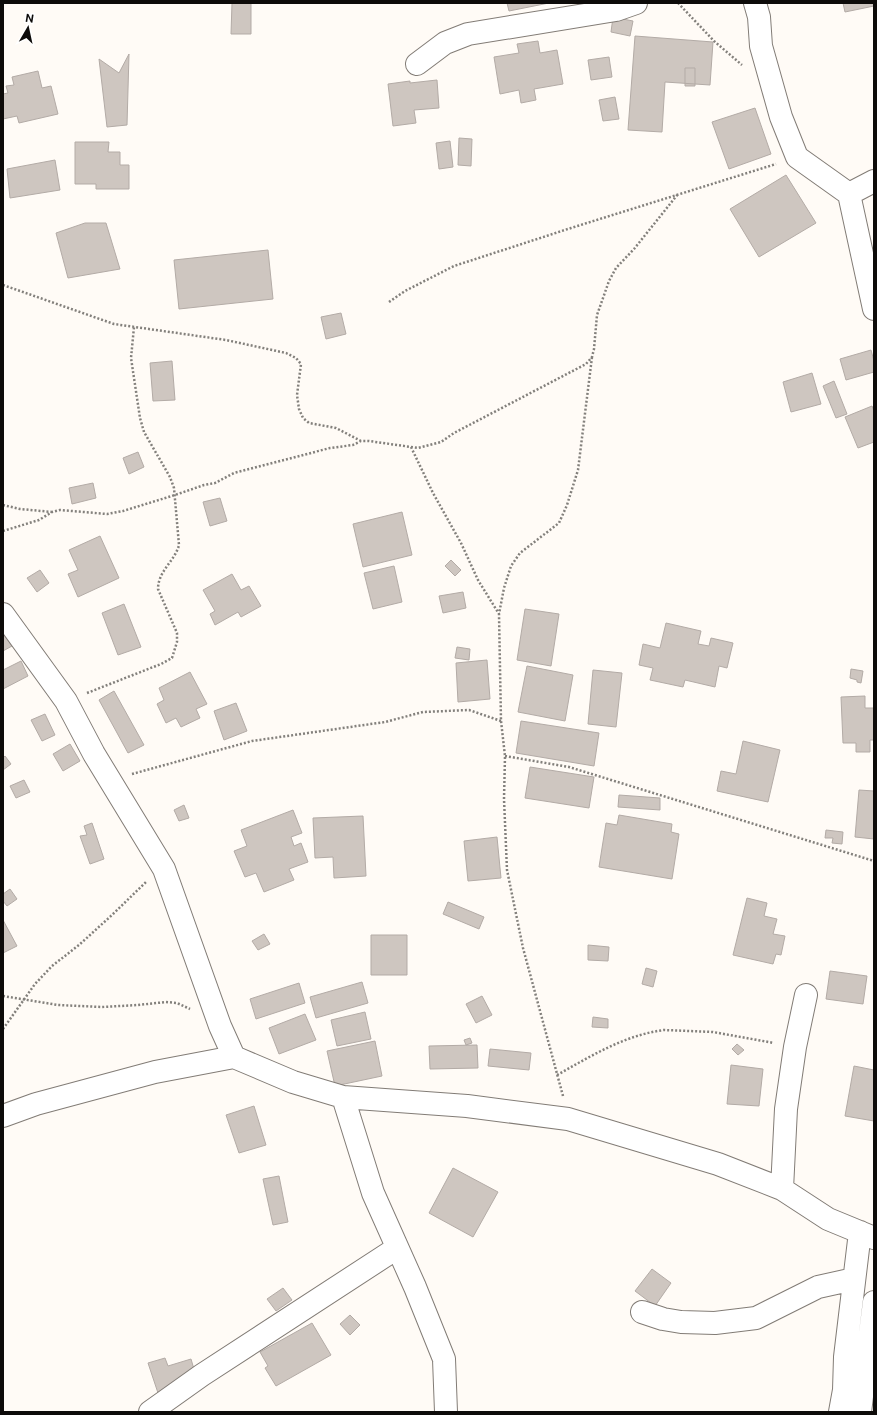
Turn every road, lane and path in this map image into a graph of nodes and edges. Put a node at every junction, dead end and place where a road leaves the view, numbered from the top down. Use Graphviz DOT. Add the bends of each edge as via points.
graph roads {
  1 [pos="636,3"];
  2 [pos="678,3"];
  3 [pos="756,3"];
  4 [pos="417,64"];
  5 [pos="744,67"];
  6 [pos="797,157"];
  7 [pos="874,181"];
  8 [pos="678,194"];
  9 [pos="849,194"];
  10 [pos="3,285"];
  11 [pos="390,302"];
  12 [pos="874,309"];
  13 [pos="134,326"];
  14 [pos="592,357"];
  15 [pos="361,441"];
  16 [pos="411,447"];
  17 [pos="175,495"];
  18 [pos="3,505"];
  19 [pos="52,512"];
  20 [pos="3,531"];
  21 [pos="3,614"];
  22 [pos="499,614"];
  23 [pos="66,701"];
  24 [pos="501,720"];
  25 [pos="505,756"];
  26 [pos="110,781"];
  27 [pos="874,861"];
  28 [pos="164,869"];
  29 [pos="806,995"];
  30 [pos="3,996"];
  31 [pos="23,999"];
  32 [pos="220,1026"];
  33 [pos="3,1029"];
  34 [pos="795,1047"];
  35 [pos="234,1057"];
  36 [pos="557,1075"];
  37 [pos="343,1097"];
  38 [pos="3,1116"];
  39 [pos="568,1119"];
  40 [pos="782,1189"];
  41 [pos="867,1235"];
  42 [pos="397,1248"];
  43 [pos="854,1279"];
  44 [pos="874,1302"];
  45 [pos="642,1312"];
  46 [pos="150,1412"];
  47 [pos="446,1412"];
  48 [pos="840,1412"];
  49 [pos="860,1412"];
  1 -- 4 [label="street" via="616,10 468,34 444,43"];
  2 -- 5 [label="path" via="714,41"];
  3 -- 6 [label="street" via="761,46 781,117"];
  6 -- 8 [label="path"];
  6 -- 9 [label="street"];
  7 -- 9 [label="street"];
  8 -- 11 [label="path" via="454,266 405,291"];
  8 -- 14 [label="path" via="616,268 609,281 597,315"];
  9 -- 12 [label="street"];
  10 -- 13 [label="path" via="114,324"];
  13 -- 15 [label="path" via="226,340 286,353 296,358 301,364 297,395 303,418 309,423 336,428"];
  13 -- 17 [label="path" via="131,358 140,418 144,432 170,477"];
  14 -- 16 [label="path" via="586,364 566,376 459,430 441,442 418,448"];
  14 -- 22 [label="path" via="578,470 567,505 559,523 520,553 511,566"];
  15 -- 16 [label="path"];
  15 -- 17 [label="path" via="234,473 215,483"];
  16 -- 22 [label="path" via="478,580"];
  17 -- 19 [label="path" via="107,514 60,510"];
  17 -- 23 [label="path" via="178,551 163,570 158,584 177,633 172,658"];
  18 -- 19 [label="path"];
  19 -- 20 [label="path" via="39,520"];
  21 -- 23 [label="street"];
  22 -- 24 [label="path"];
  23 -- 26 [label="street"];
  24 -- 25 [label="path"];
  24 -- 26 [label="path" via="468,710 423,712 385,722 252,741"];
  25 -- 27 [label="path" via="569,767"];
  25 -- 36 [label="path" via="507,870 523,948"];
  26 -- 28 [label="street"];
  28 -- 31 [label="path" via="139,888 52,966"];
  28 -- 32 [label="street"];
  29 -- 34 [label="street"];
  30 -- 31 [label="path"];
  31 -- 32 [label="path" via="58,1005 102,1007 177,1003"];
  31 -- 33 [label="path"];
  32 -- 35 [label="street"];
  34 -- 36 [label="path" via="713,1032 655,1031 609,1047"];
  34 -- 40 [label="street" via="786,1109"];
  35 -- 37 [label="street" via="293,1082"];
  35 -- 38 [label="street" via="155,1072 36,1104"];
  36 -- 39 [label="path"];
  37 -- 39 [label="street" via="467,1106"];
  37 -- 42 [label="street" via="373,1193"];
  39 -- 40 [label="street" via="718,1164"];
  40 -- 41 [label="street" via="828,1219"];
  41 -- 43 [label="street"];
  42 -- 46 [label="street" via="202,1375"];
  42 -- 47 [label="street" via="444,1359"];
  43 -- 45 [label="street" via="818,1287 756,1318 715,1324 681,1322"];
  43 -- 48 [label="street"];
  44 -- 49 [label="street"];
}
